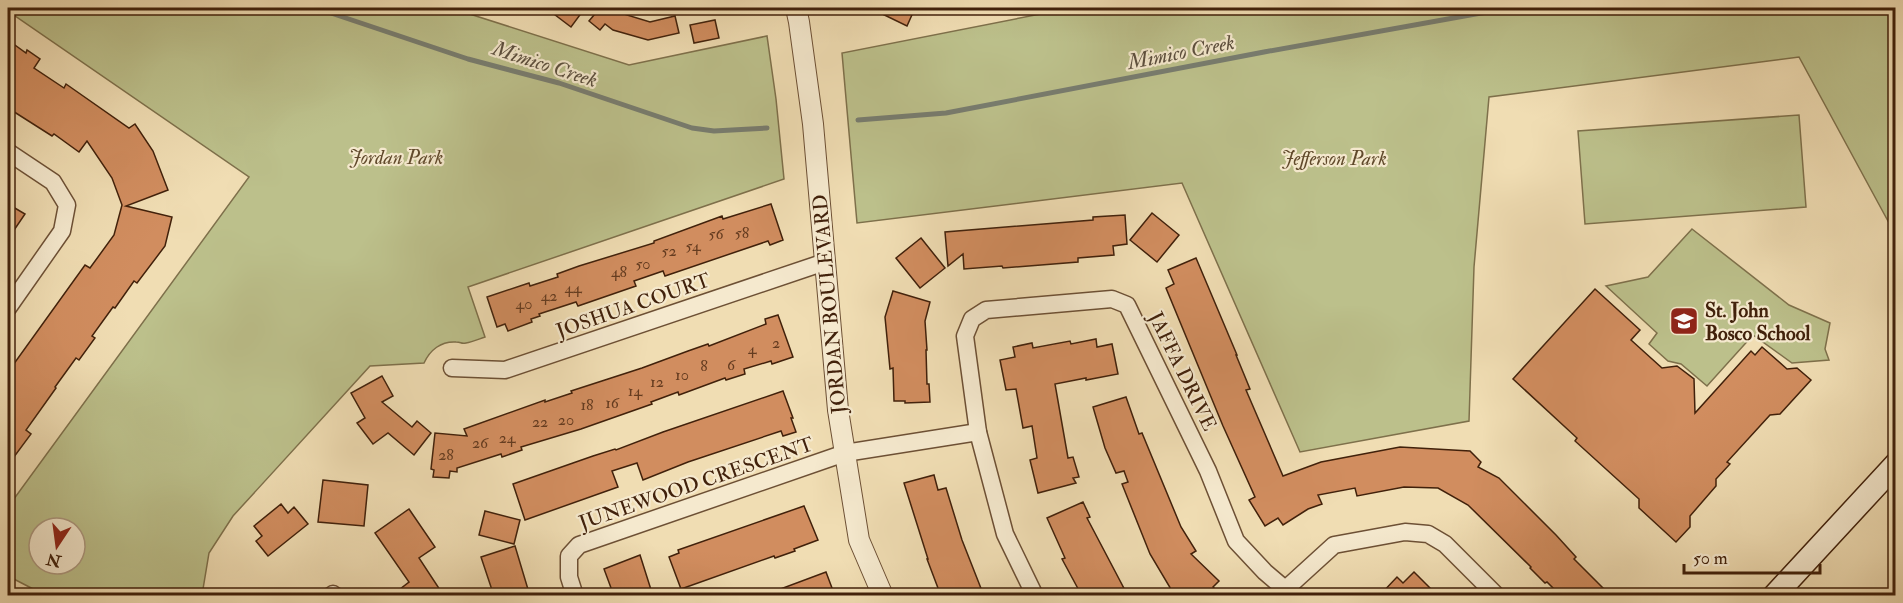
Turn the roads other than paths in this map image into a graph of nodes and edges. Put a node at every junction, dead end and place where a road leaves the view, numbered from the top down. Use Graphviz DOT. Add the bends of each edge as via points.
graph roads {
  1 [pos="796,8"];
  2 [pos="8,152"];
  3 [pos="825,262"];
  4 [pos="8,308"];
  5 [pos="452,368"];
  6 [pos="978,432"];
  7 [pos="845,453"];
  8 [pos="1896,464"];
  9 [pos="1281,592"];
  10 [pos="575,596"];
  11 [pos="883,596"];
  12 [pos="1035,596"];
  13 [pos="1497,596"];
  14 [pos="1774,596"];
  1 -- 3 [label="street, JORDAN BOULEVARD" via="813,124"];
  2 -- 4 [label="street" via="53,182 67,206 62,231"];
  3 -- 5 [label="street, JOSHUA COURT" via="506,370"];
  3 -- 7 [label="street, JORDAN BOULEVARD"];
  6 -- 7 [label="street"];
  6 -- 9 [label="street, JAFFA DRIVE" via="965,336 972,319 986,310 1112,299 1127,305 1208,471 1236,541"];
  6 -- 12 [label="street, JAFFA DRIVE" via="1005,534"];
  7 -- 10 [label="street, JUNEWOOD CRESCENT" via="579,545 569,556 569,577"];
  7 -- 11 [label="street, JORDAN BOULEVARD" via="859,540"];
  8 -- 14 [label="main road"];
  9 -- 13 [label="street, JAFFA DRIVE" via="1334,545 1405,532 1428,534 1445,544"];
}
